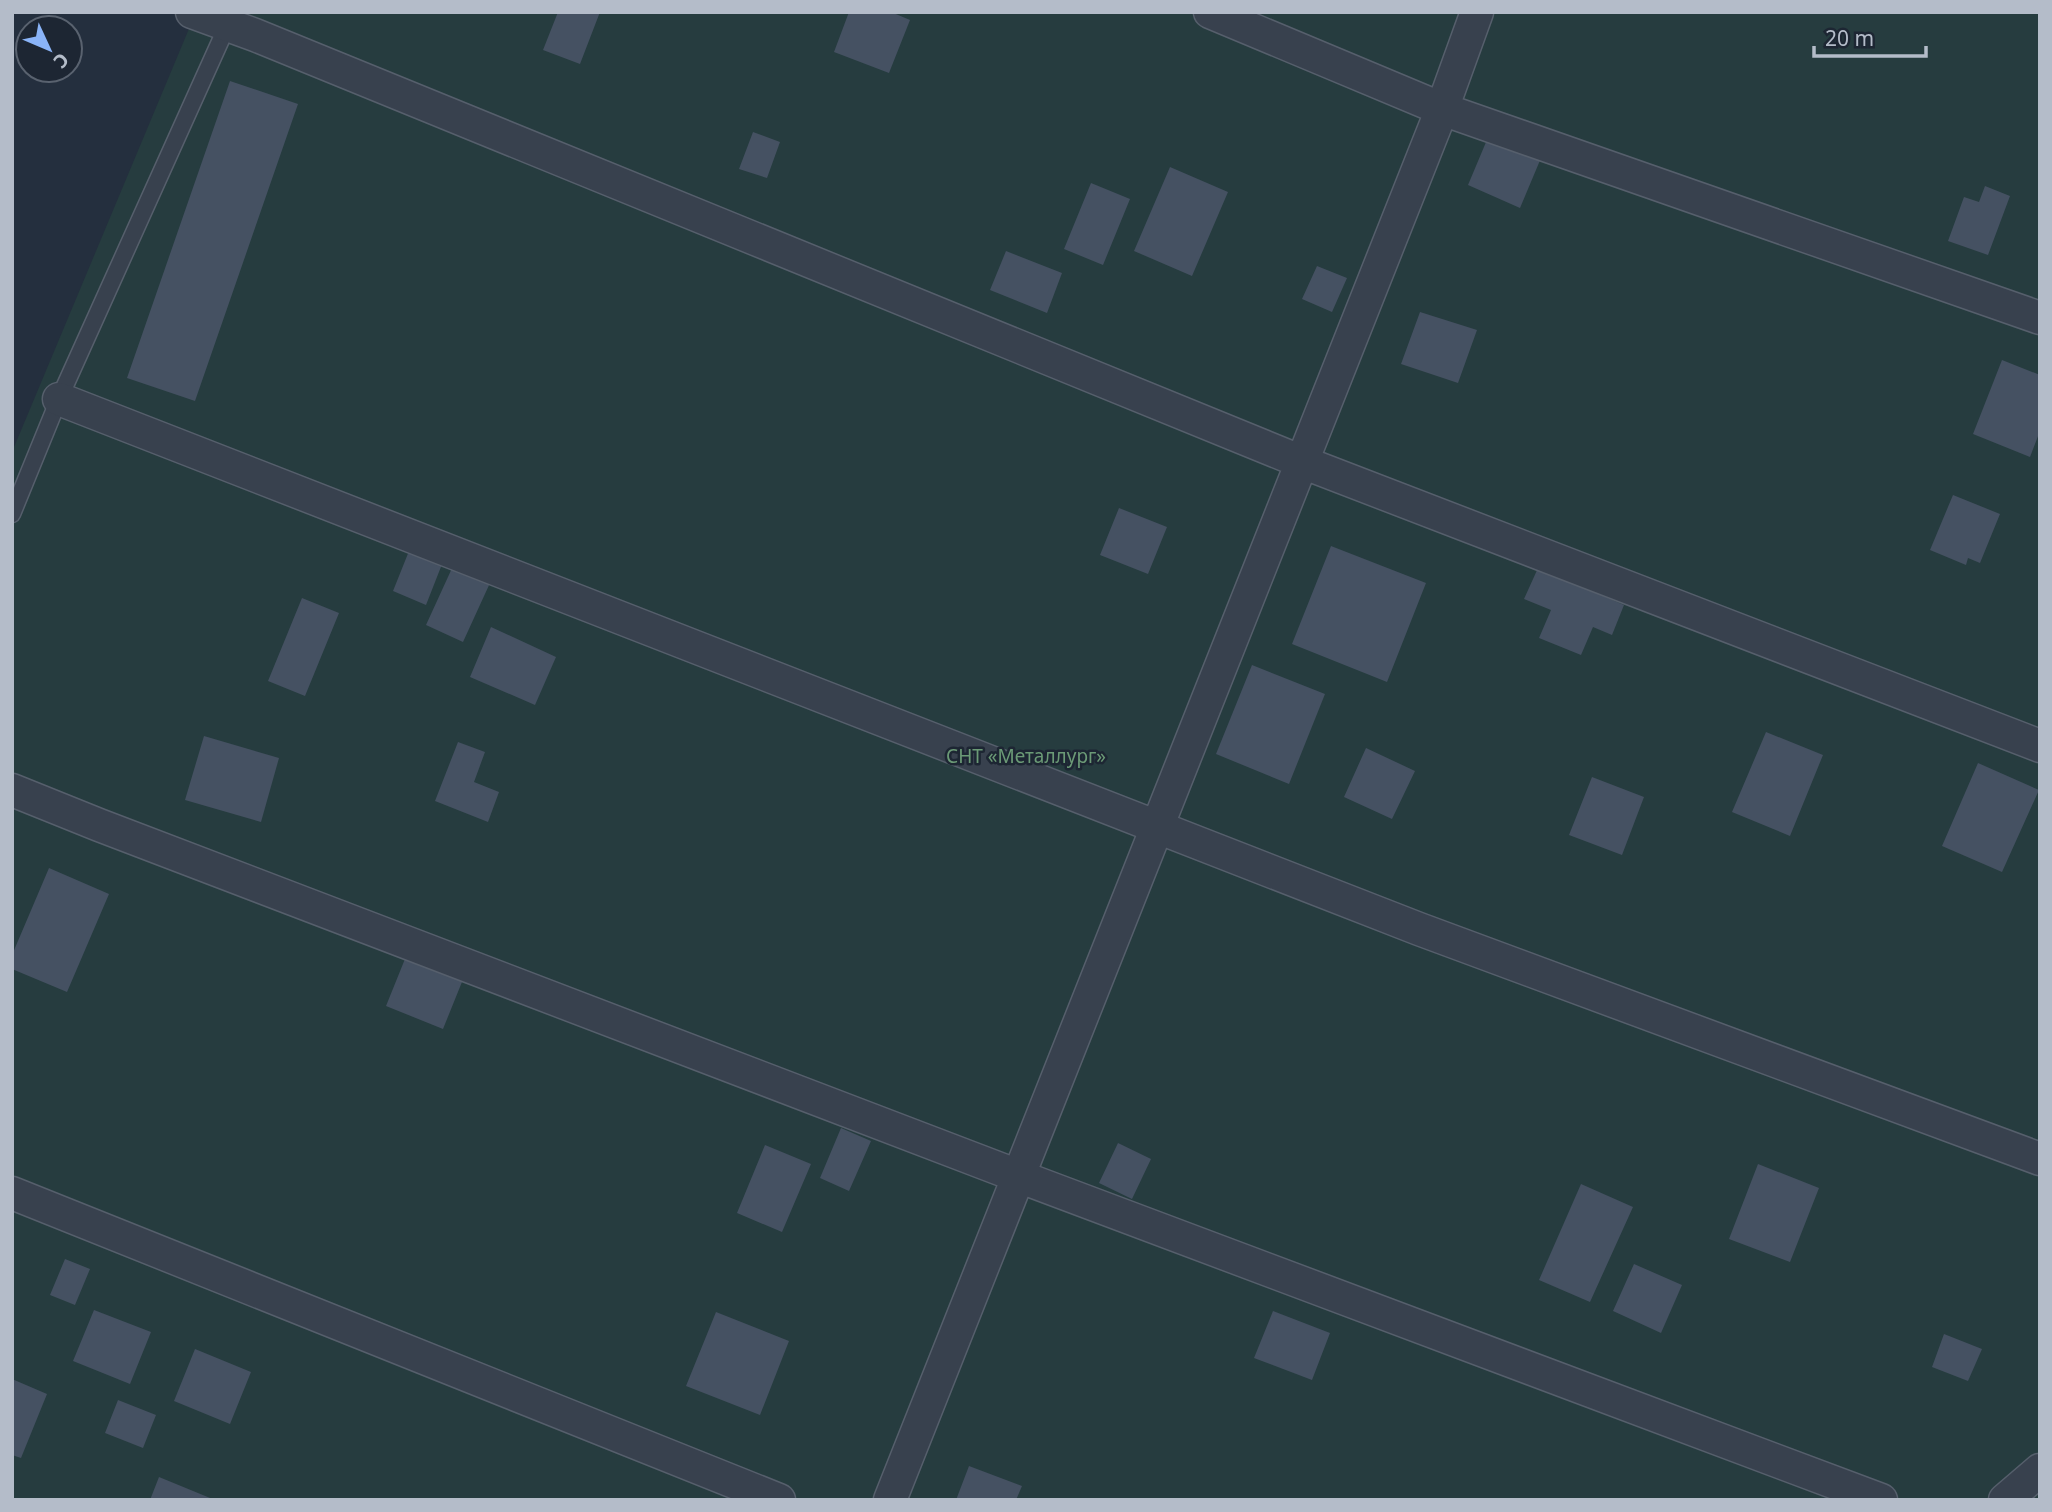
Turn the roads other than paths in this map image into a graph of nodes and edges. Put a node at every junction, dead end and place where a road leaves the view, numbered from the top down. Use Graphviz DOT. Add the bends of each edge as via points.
graph roads {
  1 [pos="192,12"];
  2 [pos="1210,12"];
  3 [pos="1477,12"];
  4 [pos="231,18"];
  5 [pos="1442,109"];
  6 [pos="2040,318"];
  7 [pos="59,399"];
  8 [pos="1302,462"];
  9 [pos="12,514"];
  10 [pos="2040,746"];
  11 [pos="12,790"];
  12 [pos="1158,825"];
  13 [pos="2040,1159"];
  14 [pos="1018,1177"];
  15 [pos="12,1193"];
  16 [pos="2040,1470"];
  17 [pos="779,1500"];
  18 [pos="890,1500"];
  19 [pos="1881,1500"];
  20 [pos="2005,1500"];
  1 -- 4 [label="street"];
  2 -- 5 [label="street"];
  3 -- 5 [label="street"];
  4 -- 7 [label="lane"];
  4 -- 8 [label="street"];
  5 -- 6 [label="street"];
  5 -- 8 [label="street"];
  7 -- 9 [label="lane"];
  7 -- 12 [label="street"];
  8 -- 10 [label="street"];
  8 -- 12 [label="street"];
  11 -- 14 [label="street"];
  12 -- 13 [label="street" via="1419,929"];
  12 -- 14 [label="street"];
  14 -- 18 [label="street"];
  14 -- 19 [label="street"];
  15 -- 17 [label="street"];
  16 -- 20 [label="street"];
}
